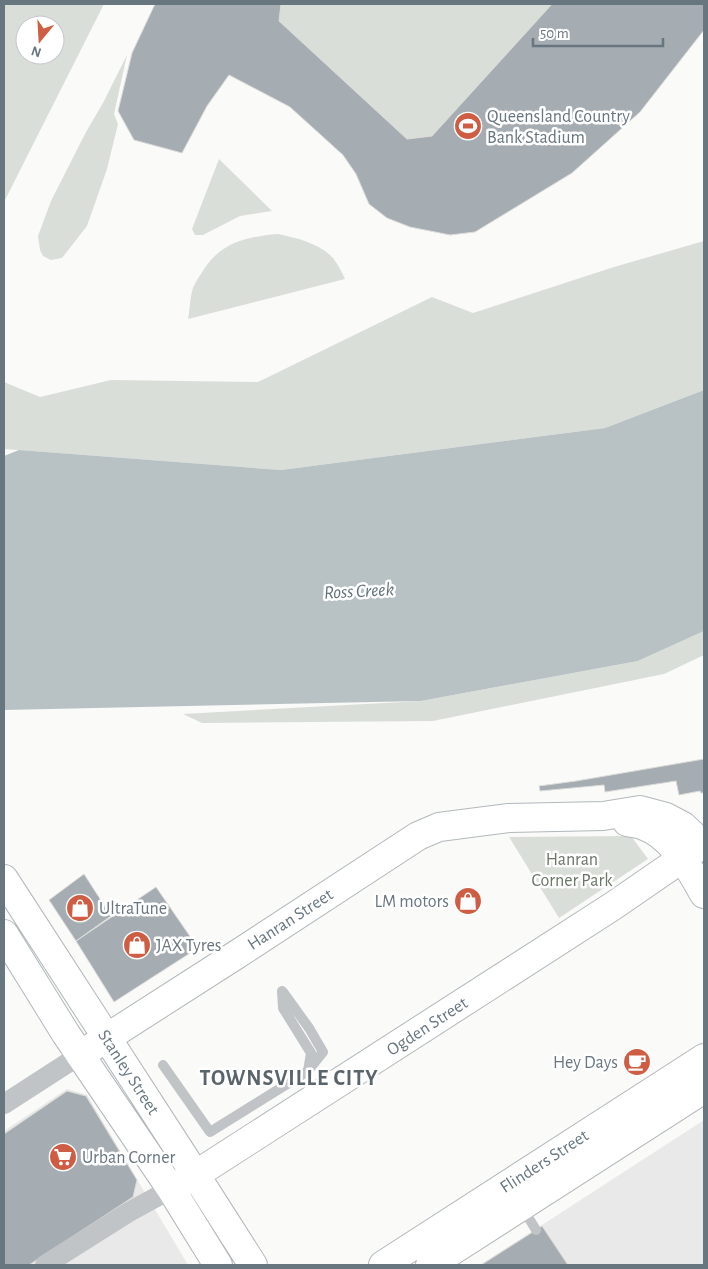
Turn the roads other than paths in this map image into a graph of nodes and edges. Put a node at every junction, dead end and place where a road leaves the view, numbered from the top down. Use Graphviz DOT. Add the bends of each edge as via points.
graph roads {
  1 [pos="696,849"];
  2 [pos="4,879"];
  3 [pos="704,894"];
  4 [pos="4,934"];
  5 [pos="107,1038"];
  6 [pos="80,1055"];
  7 [pos="704,1058"];
  8 [pos="163,1065"];
  9 [pos="308,1071"];
  10 [pos="704,1089"];
  11 [pos="4,1104"];
  12 [pos="196,1175"];
  13 [pos="171,1189"];
  14 [pos="521,1206"];
  15 [pos="536,1230"];
  16 [pos="45,1265"];
  17 [pos="218,1265"];
  18 [pos="252,1265"];
  19 [pos="383,1265"];
  20 [pos="430,1265"];
  1 -- 3 [label="main road, Hanran Street"];
  1 -- 5 [label="main road, Hanran Street" via="683,826 666,817 640,810 603,816 509,818 439,827 418,836"];
  1 -- 12 [label="main road, Ogden Street"];
  2 -- 5 [label="main road, Stanley Street"];
  4 -- 6 [label="main road, Stanley Street"];
  5 -- 6 [label="main road, Hanran Street"];
  5 -- 12 [label="main road, Stanley Street"];
  6 -- 11 [label="street, Hanran Street"];
  6 -- 13 [label="main road, Stanley Street"];
  7 -- 19 [label="main road, Flinders Street"];
  8 -- 9 [label="lane" via="210,1132"];
  9 -- 9 [label="lane" via="311,1053 283,1008 282,991 323,1052"];
  10 -- 14 [label="main road, Flinders Street"];
  12 -- 13 [label="main road, Ogden Street"];
  12 -- 18 [label="main road, Stanley Street"];
  13 -- 16 [label="street, Ogden Street"];
  13 -- 17 [label="main road, Stanley Street"];
  14 -- 15 [label="lane"];
  14 -- 20 [label="main road, Flinders Street"];
}
